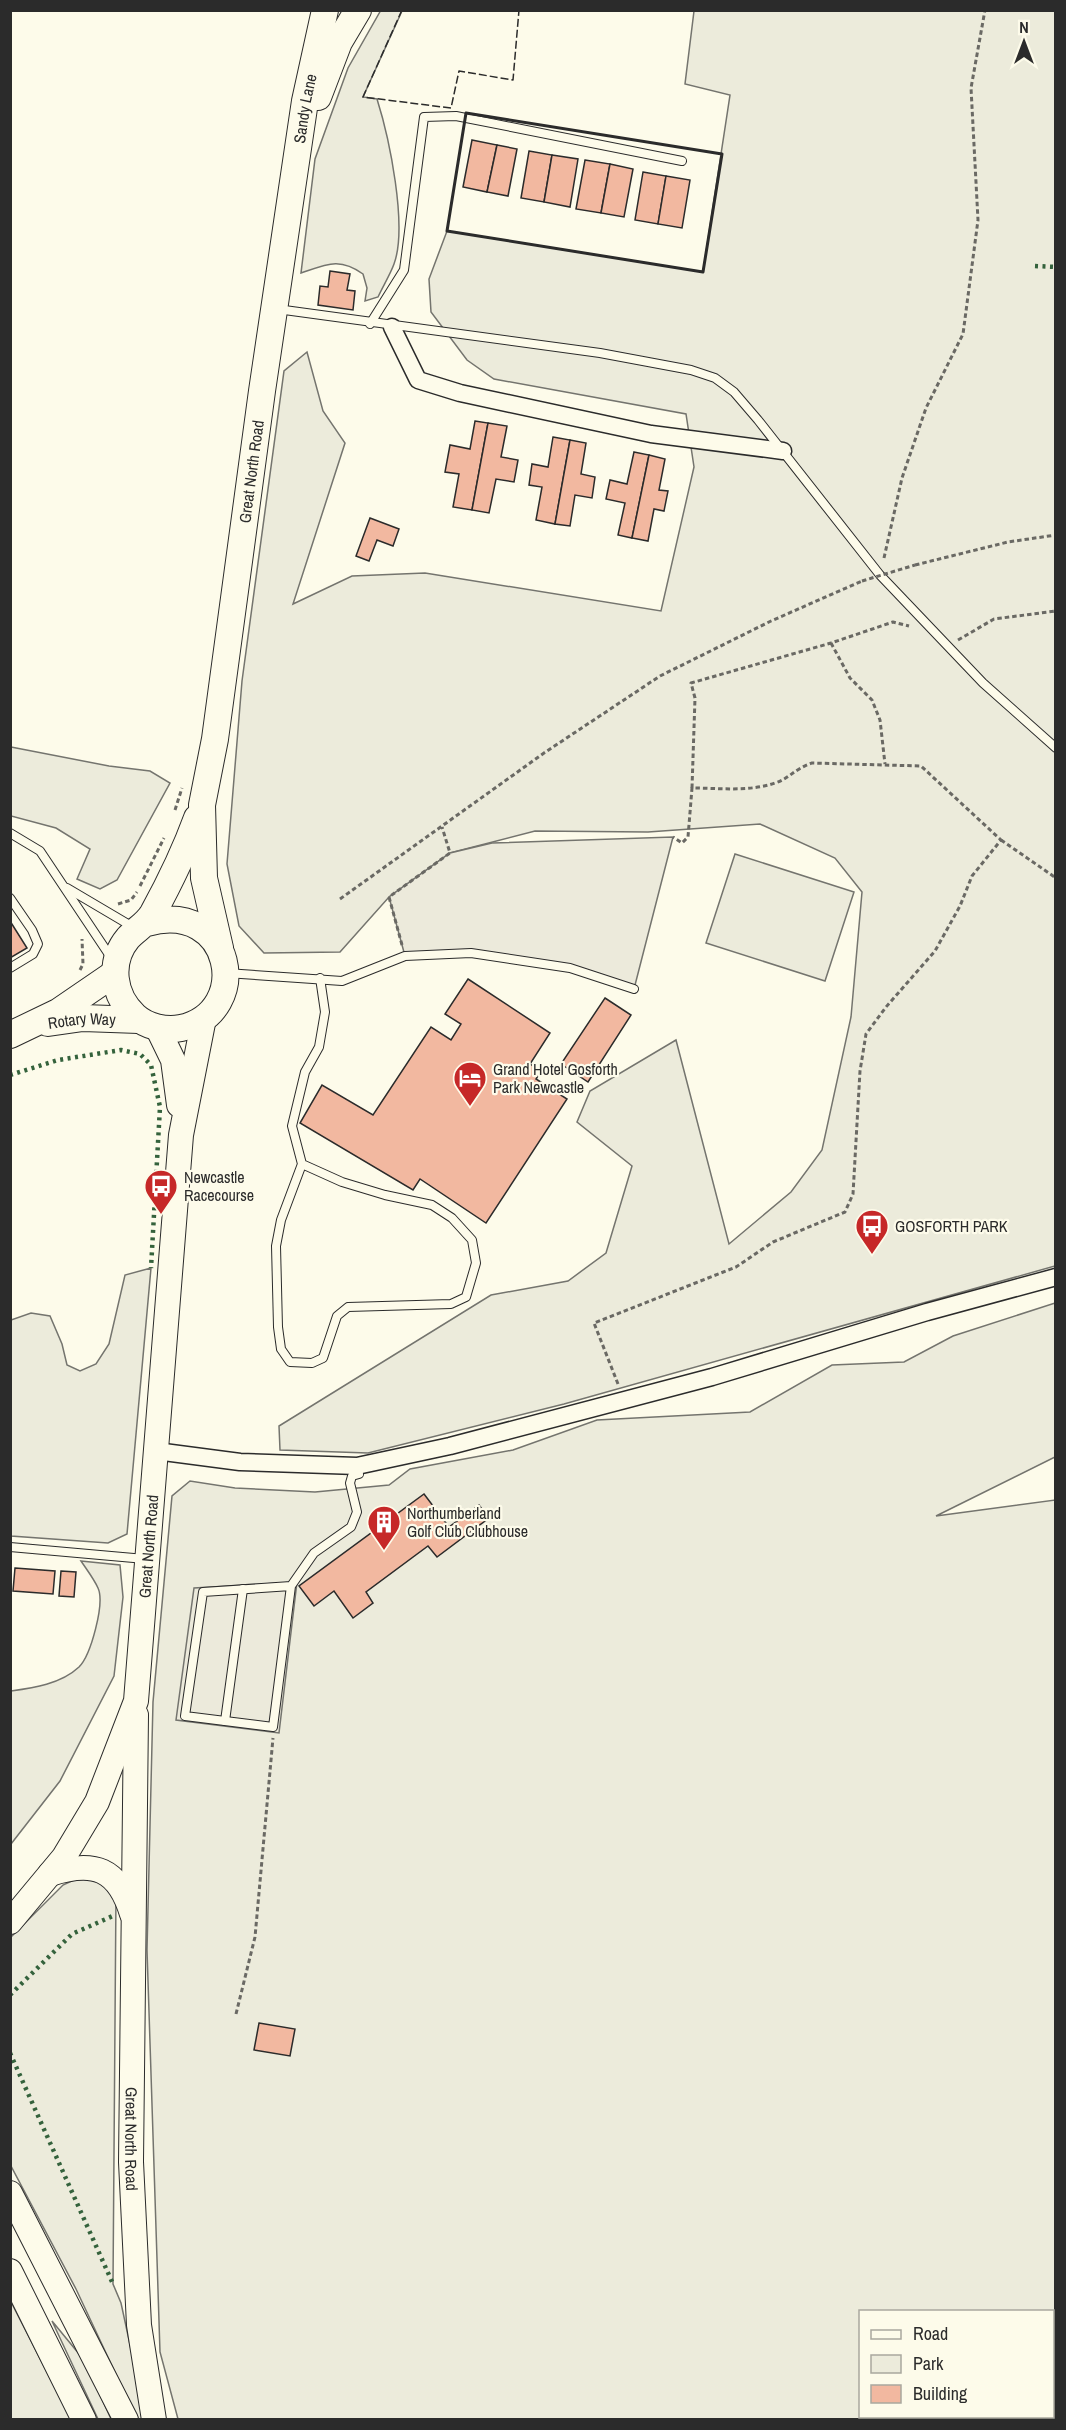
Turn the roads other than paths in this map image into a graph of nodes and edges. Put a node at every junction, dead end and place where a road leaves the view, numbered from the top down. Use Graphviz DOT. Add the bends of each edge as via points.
graph roads {
  1 [pos="325,10"];
  2 [pos="349,10"];
  3 [pos="358,10"];
  4 [pos="339,42"];
  5 [pos="301,139"];
  6 [pos="682,161"];
  7 [pos="273,309"];
  8 [pos="370,324"];
  9 [pos="392,327"];
  10 [pos="783,451"];
  11 [pos="1056,748"];
  12 [pos="202,805"];
  13 [pos="10,833"];
  14 [pos="64,886"];
  15 [pos="10,898"];
  16 [pos="142,926"];
  17 [pos="220,948"];
  18 [pos="10,968"];
  19 [pos="115,969"];
  20 [pos="226,973"];
  21 [pos="320,978"];
  22 [pos="634,989"];
  23 [pos="204,1018"];
  24 [pos="148,1024"];
  25 [pos="19,1031"];
  26 [pos="182,1135"];
  27 [pos="302,1164"];
  28 [pos="1056,1278"];
  29 [pos="156,1450"];
  30 [pos="357,1466"];
  31 [pos="10,1547"];
  32 [pos="146,1559"];
  33 [pos="291,1586"];
  34 [pos="243,1589"];
  35 [pos="136,1701"];
  36 [pos="225,1721"];
  37 [pos="50,1874"];
  38 [pos="135,1922"];
  39 [pos="10,1923"];
  40 [pos="10,2193"];
  41 [pos="10,2271"];
  42 [pos="84,2420"];
  43 [pos="126,2420"];
  44 [pos="154,2420"];
  1 -- 5 [label="main road, Sandy Lane" via="305,101"];
  2 -- 4 [label="main road"];
  3 -- 4 [label="main road, Sandy Lane"];
  4 -- 5 [label="main road, Sandy Lane"];
  5 -- 7 [label="main road, Great North Road"];
  6 -- 8 [label="lane" via="456,116 424,117 404,270"];
  7 -- 8 [label="lane"];
  7 -- 12 [label="main road, Great North Road" via="215,739"];
  8 -- 9 [label="lane"];
  9 -- 10 [label="lane" via="512,339 691,370 715,378 734,392"];
  9 -- 10 [label="street" via="418,380 460,393 651,434"];
  10 -- 11 [label="lane" via="880,575 983,682"];
  12 -- 16 [label="main road" via="178,866"];
  12 -- 17 [label="main road" via="204,878"];
  13 -- 14 [label="lane" via="40,851"];
  14 -- 16 [label="lane" via="96,907"];
  14 -- 19 [label="lane"];
  15 -- 18 [label="lane" via="38,944 33,954"];
  16 -- 17 [label="main road" via="163,919 180,919 210,935"];
  16 -- 19 [label="main road" via="120,951"];
  17 -- 20 [label="main road"];
  19 -- 24 [label="main road" via="121,999"];
  19 -- 25 [label="main road, Rotary Way" via="86,995"];
  20 -- 21 [label="lane"];
  20 -- 23 [label="main road" via="220,998"];
  21 -- 22 [label="lane" via="342,981 405,956 471,953 570,968"];
  21 -- 27 [label="lane" via="325,1012 319,1047 305,1072 292,1126"];
  23 -- 24 [label="main road" via="173,1029"];
  23 -- 26 [label="main road, Great North Road"];
  24 -- 25 [label="main road, Rotary Way" via="82,1018"];
  24 -- 26 [label="main road, Great North Road" via="173,1060"];
  26 -- 29 [label="main road, Great North Road"];
  27 -- 27 [label="lane" via="342,1182 432,1205 453,1218 472,1240 476,1263 466,1297 452,1304 348,1307 337,1316 323,1358 312,1363 290,1362 281,1349 278,1327 276,1246 281,1220"];
  28 -- 30 [label="street" via="927,1312 712,1377 450,1446"];
  29 -- 30 [label="street" via="240,1462"];
  29 -- 32 [label="main road, Great North Road"];
  30 -- 33 [label="lane" via="359,1474 352,1476 350,1483 357,1512 351,1527 314,1553"];
  31 -- 32 [label="lane"];
  32 -- 35 [label="main road, Great North Road"];
  33 -- 34 [label="lane"];
  33 -- 36 [label="lane" via="273,1727"];
  34 -- 36 [label="lane"];
  34 -- 36 [label="lane" via="203,1592 185,1716"];
  35 -- 37 [label="main road, Great North Road" via="97,1802"];
  35 -- 38 [label="main road, Great North Road"];
  37 -- 38 [label="main road" via="90,1866 107,1873 122,1888"];
  37 -- 39 [label="main road, Great North Road"];
  38 -- 44 [label="main road, Great North Road" via="131,2162 139,2325"];
  40 -- 43 [label="main road"];
  41 -- 42 [label="main road"];
}
